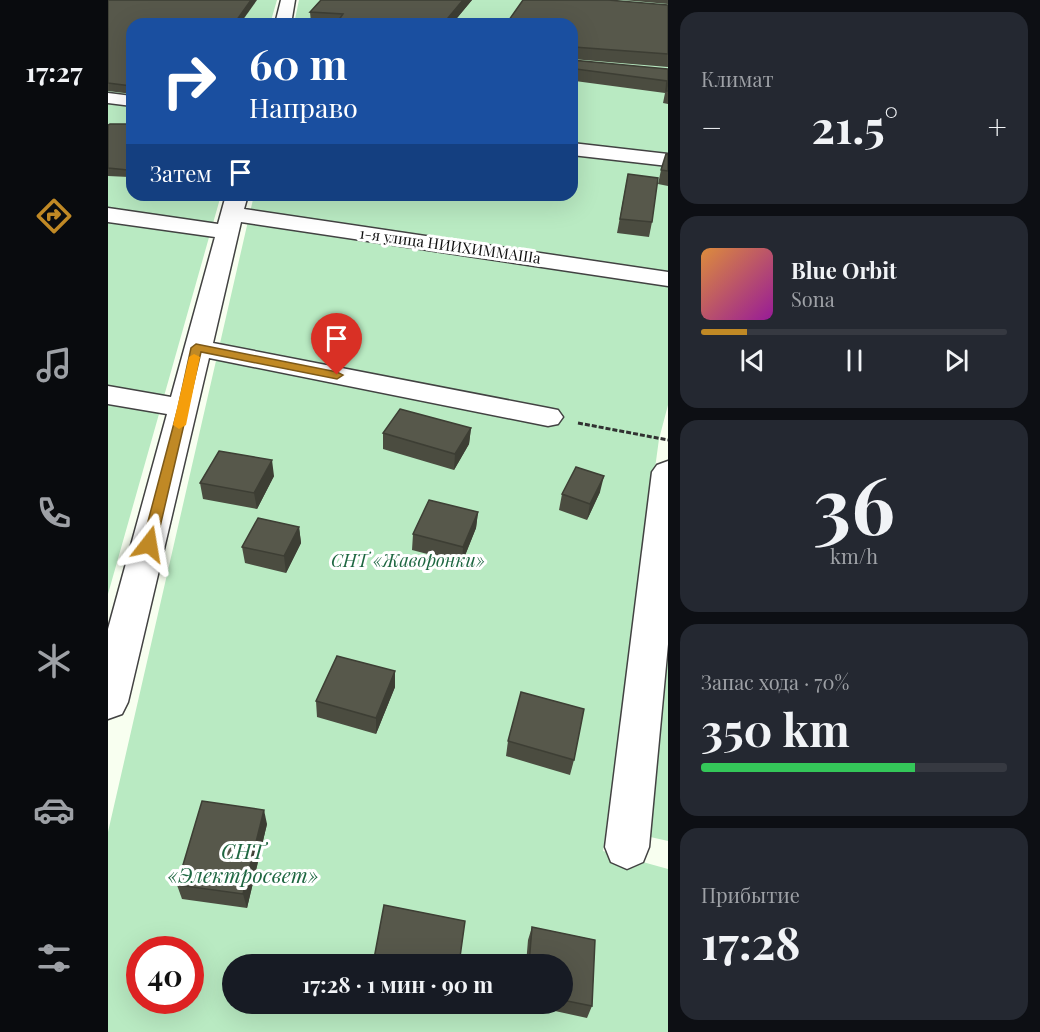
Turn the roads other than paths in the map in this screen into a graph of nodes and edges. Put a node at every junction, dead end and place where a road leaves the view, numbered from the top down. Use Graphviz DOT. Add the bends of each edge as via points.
graph roads {
  1 [pos="288,0"];
  2 [pos="284,18"];
  3 [pos="108,98"];
  4 [pos="126,100"];
  5 [pos="578,150"];
  6 [pos="668,160"];
  7 [pos="232,213"];
  8 [pos="108,215"];
  9 [pos="668,279"];
  10 [pos="196,348"];
  11 [pos="108,395"];
  12 [pos="184,408"];
  13 [pos="548,417"];
  14 [pos="668,472"];
  15 [pos="659,638"];
  16 [pos="108,702"];
  17 [pos="627,847"];
  1 -- 2 [label="street"];
  3 -- 4 [label="street"];
  5 -- 6 [label="street"];
  7 -- 8 [label="street, 1-я улица НИИХИММАШа"];
  7 -- 9 [label="street, 1-я улица НИИХИММАШа"];
  7 -- 10 [label="street"];
  10 -- 12 [label="street"];
  10 -- 13 [label="street"];
  11 -- 12 [label="street"];
  12 -- 16 [label="street"];
  14 -- 15 [label="street"];
  15 -- 17 [label="street"];
}
